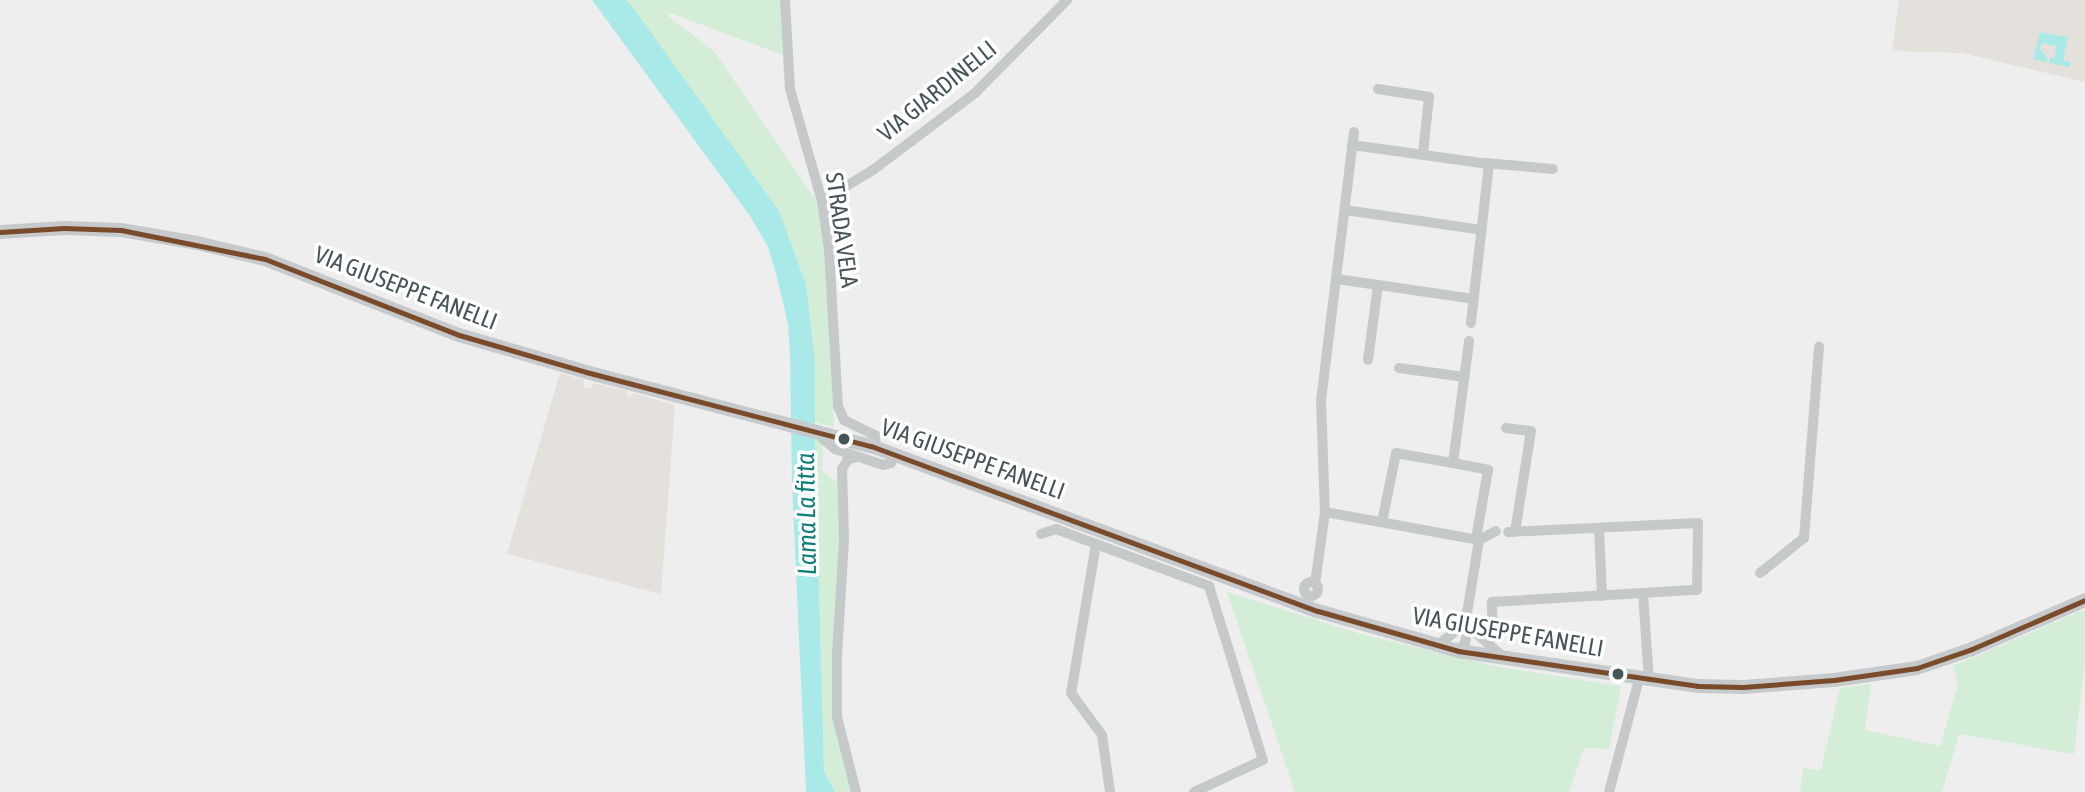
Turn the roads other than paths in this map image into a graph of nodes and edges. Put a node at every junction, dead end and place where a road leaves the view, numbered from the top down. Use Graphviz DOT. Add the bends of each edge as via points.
graph roads {
  1 [pos="785,0"];
  2 [pos="1067,0"];
  3 [pos="1378,89"];
  4 [pos="1354,132"];
  5 [pos="1352,145"];
  6 [pos="1423,154"];
  7 [pos="1489,164"];
  8 [pos="1553,169"];
  9 [pos="822,201"];
  10 [pos="1345,210"];
  11 [pos="1482,230"];
  12 [pos="0,232"];
  13 [pos="1337,279"];
  14 [pos="1378,285"];
  15 [pos="1474,299"];
  16 [pos="1471,323"];
  17 [pos="1469,341"];
  18 [pos="1819,347"];
  19 [pos="1368,360"];
  20 [pos="1399,368"];
  21 [pos="1464,377"];
  22 [pos="1506,428"];
  23 [pos="816,429"];
  24 [pos="876,448"];
  25 [pos="895,455"];
  26 [pos="858,457"];
  27 [pos="1453,463"];
  28 [pos="1325,512"];
  29 [pos="1382,522"];
  30 [pos="1599,529"];
  31 [pos="1496,531"];
  32 [pos="1041,534"];
  33 [pos="1478,539"];
  34 [pos="1097,544"];
  35 [pos="1760,573"];
  36 [pos="1315,584"];
  37 [pos="1643,593"];
  38 [pos="1602,596"];
  39 [pos="2085,600"];
  40 [pos="1463,628"];
  41 [pos="1493,637"];
  42 [pos="1436,646"];
  43 [pos="1458,650"];
  44 [pos="1504,657"];
  45 [pos="1644,679"];
  46 [pos="1208,789"];
  47 [pos="856,792"];
  48 [pos="1110,792"];
  49 [pos="1194,792"];
  50 [pos="1609,792"];
  1 -- 9 [label="street, STRADA VELA" via="790,89"];
  2 -- 9 [label="street, VIA GIARDINELLI" via="975,93 873,170"];
  3 -- 6 [label="street" via="1429,97"];
  4 -- 5 [label="street"];
  5 -- 6 [label="street"];
  5 -- 7 [label="street"];
  5 -- 10 [label="street"];
  6 -- 7 [label="street"];
  7 -- 8 [label="street"];
  7 -- 11 [label="street"];
  9 -- 24 [label="street, STRADA VELA" via="839,412 844,421 874,435"];
  10 -- 11 [label="street"];
  10 -- 13 [label="street"];
  11 -- 15 [label="street"];
  12 -- 23 [label="main road, VIA GIUSEPPE FANELLI" via="100,228 235,251 487,344"];
  13 -- 14 [label="street"];
  13 -- 28 [label="street" via="1321,403"];
  14 -- 15 [label="street"];
  14 -- 19 [label="street"];
  15 -- 16 [label="street"];
  17 -- 21 [label="street"];
  18 -- 35 [label="street" via="1804,538"];
  20 -- 21 [label="street"];
  21 -- 27 [label="street"];
  22 -- 30 [label="street" via="1531,432 1512,532"];
  23 -- 24 [label="main road, VIA GIUSEPPE FANELLI"];
  23 -- 26 [label="street" via="835,449"];
  24 -- 25 [label="main road, VIA GIUSEPPE FANELLI"];
  25 -- 26 [label="street" via="889,465"];
  25 -- 42 [label="main road, VIA GIUSEPPE FANELLI" via="1318,611"];
  26 -- 47 [label="street" via="848,459 842,469 844,539 837,683 837,717"];
  27 -- 29 [label="street" via="1396,453"];
  27 -- 33 [label="street" via="1489,470"];
  28 -- 29 [label="street"];
  28 -- 36 [label="street"];
  29 -- 33 [label="street"];
  30 -- 37 [label="street" via="1698,523 1697,590"];
  30 -- 38 [label="street"];
  31 -- 33 [label="street"];
  32 -- 34 [label="street" via="1056,528"];
  33 -- 40 [label="street"];
  34 -- 46 [label="street" via="1209,586 1263,760"];
  34 -- 48 [label="street" via="1071,692 1102,735"];
  37 -- 38 [label="street"];
  37 -- 45 [label="street"];
  38 -- 41 [label="street" via="1492,602"];
  39 -- 45 [label="main road, VIA GIUSEPPE FANELLI" via="1917,668 1743,687"];
  40 -- 42 [label="street"];
  40 -- 43 [label="street" via="1465,643"];
  40 -- 44 [label="street"];
  42 -- 43 [label="main road, VIA GIUSEPPE FANELLI"];
  43 -- 44 [label="main road, VIA GIUSEPPE FANELLI"];
  44 -- 45 [label="main road, VIA GIUSEPPE FANELLI"];
  45 -- 50 [label="street"];
  46 -- 49 [label="street"];
}
